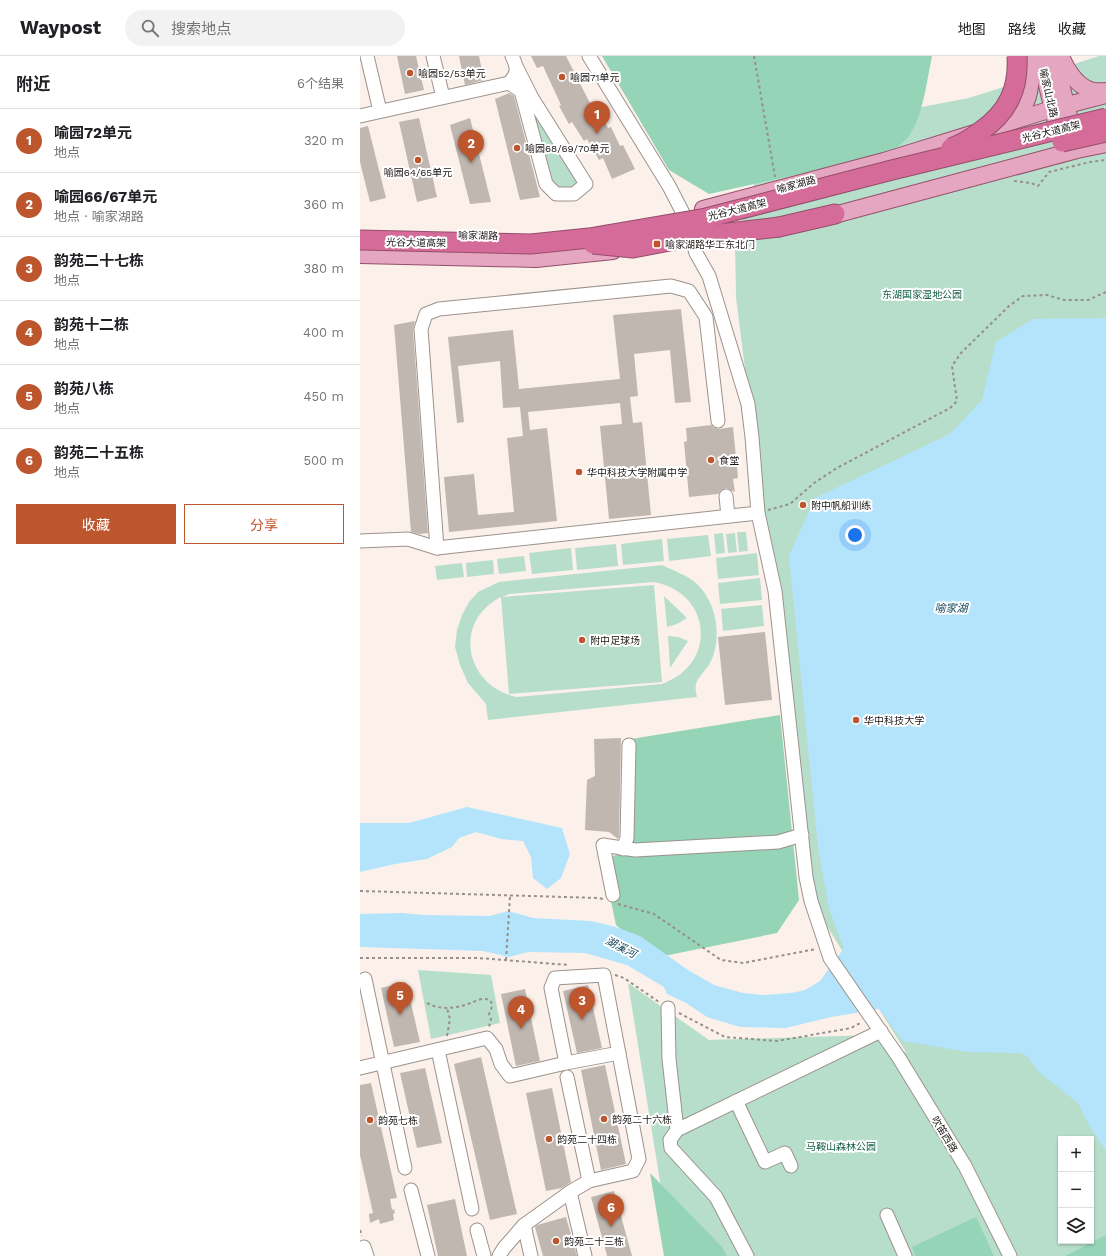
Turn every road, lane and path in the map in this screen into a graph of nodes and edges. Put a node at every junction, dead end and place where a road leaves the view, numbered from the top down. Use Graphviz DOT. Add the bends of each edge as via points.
graph roads {
  1 [pos="367,56"];
  2 [pos="433,56"];
  3 [pos="589,56"];
  4 [pos="754,56"];
  5 [pos="1018,56"];
  6 [pos="1029,56"];
  7 [pos="1040,56"];
  8 [pos="1054,56"];
  9 [pos="1061,56"];
  10 [pos="514,61"];
  11 [pos="509,83"];
  12 [pos="1106,91"];
  13 [pos="1106,95"];
  14 [pos="443,97"];
  15 [pos="1059,108"];
  16 [pos="380,111"];
  17 [pos="360,116"];
  18 [pos="1106,118"];
  19 [pos="996,126"];
  20 [pos="1106,132"];
  21 [pos="1106,144"];
  22 [pos="1070,152"];
  23 [pos="892,170"];
  24 [pos="777,189"];
  25 [pos="835,214"];
  26 [pos="684,215"];
  27 [pos="360,232"];
  28 [pos="360,240"];
  29 [pos="590,244"];
  30 [pos="694,245"];
  31 [pos="360,246"];
  32 [pos="360,255"];
  33 [pos="1106,292"];
  34 [pos="718,421"];
  35 [pos="726,496"];
  36 [pos="758,513"];
  37 [pos="728,516"];
  38 [pos="360,541"];
  39 [pos="437,548"];
  40 [pos="629,744"];
  41 [pos="802,835"];
  42 [pos="623,849"];
  43 [pos="360,891"];
  44 [pos="510,896"];
  45 [pos="610,899"];
  46 [pos="828,952"];
  47 [pos="506,960"];
  48 [pos="365,979"];
  49 [pos="427,1002"];
  50 [pos="447,1008"];
  51 [pos="668,1008"];
  52 [pos="881,1031"];
  53 [pos="487,1038"];
  54 [pos="441,1049"];
  55 [pos="619,1053"];
  56 [pos="382,1063"];
  57 [pos="566,1063"];
  58 [pos="360,1068"];
  59 [pos="567,1077"];
  60 [pos="736,1101"];
  61 [pos="677,1130"];
  62 [pos="791,1166"];
  63 [pos="405,1168"];
  64 [pos="589,1181"];
  65 [pos="411,1190"];
  66 [pos="570,1192"];
  67 [pos="472,1209"];
  68 [pos="887,1215"];
  69 [pos="524,1225"];
  70 [pos="477,1230"];
  71 [pos="428,1256"];
  72 [pos="484,1256"];
  73 [pos="499,1256"];
  74 [pos="531,1256"];
  75 [pos="585,1256"];
  76 [pos="747,1256"];
  77 [pos="905,1256"];
  78 [pos="1010,1256"];
  1 -- 16 [label="street"];
  2 -- 14 [label="street"];
  3 -- 26 [label="street, 吹笛西路"];
  4 -- 24 [label="path"];
  5 -- 23 [label="highway, bridge" via="1016,83 1011,99 993,122 969,140"];
  6 -- 19 [label="main road" via="1030,90 1025,105 1014,117"];
  7 -- 15 [label="main road, 喻家山北路"];
  8 -- 15 [label="main road, 喻家山北路"];
  9 -- 12 [label="main road" via="1072,76 1082,85 1091,90"];
  10 -- 11 [label="street" via="516,76"];
  10 -- 11 [label="street" via="532,98 586,184 574,194 556,194 546,184 521,91"];
  11 -- 14 [label="street"];
  13 -- 15 [label="main road, 喻家湖路"];
  14 -- 16 [label="street"];
  15 -- 19 [label="main road, 喻家湖路"];
  15 -- 22 [label="main road, 喻家山北路"];
  16 -- 17 [label="street"];
  18 -- 23 [label="highway, 光谷大道高架, bridge"];
  19 -- 24 [label="main road, 喻家湖路" via="884,161"];
  20 -- 29 [label="highway, 光谷大道高架, bridge" via="706,223"];
  21 -- 22 [label="main road"];
  22 -- 25 [label="main road"];
  23 -- 28 [label="highway, 光谷大道高架, bridge" via="706,218 589,238 531,244"];
  24 -- 26 [label="main road, 喻家湖路"];
  25 -- 29 [label="highway, bridge" via="779,226 633,248"];
  25 -- 30 [label="main road" via="787,229"];
  26 -- 27 [label="main road, 喻家湖路" via="588,231 531,236"];
  26 -- 30 [label="street, 吹笛西路"];
  29 -- 31 [label="highway, 光谷大道高架" via="531,250"];
  30 -- 32 [label="main road" via="536,259"];
  30 -- 36 [label="street, 吹笛西路" via="708,276 748,404"];
  33 -- 36 [label="path" via="1088,300 1064,300 1047,295 1023,296 1009,306 961,353 952,366 957,401 950,408 836,468 790,504"];
  34 -- 39 [label="street" via="706,317 689,291 671,286 439,309 426,314 421,329"];
  35 -- 37 [label="street"];
  36 -- 37 [label="street"];
  36 -- 41 [label="street, 吹笛西路" via="774,590"];
  37 -- 39 [label="street"];
  38 -- 39 [label="street" via="408,539"];
  40 -- 42 [label="street" via="627,838"];
  41 -- 42 [label="street" via="778,842"];
  41 -- 46 [label="street, 吹笛西路" via="811,901"];
  42 -- 45 [label="street" via="603,845"];
  43 -- 44 [label="path"];
  44 -- 45 [label="path"];
  44 -- 47 [label="path"];
  45 -- 46 [label="path" via="654,914 721,960 743,963"];
  46 -- 52 [label="street, 吹笛西路"];
  48 -- 56 [label="street"];
  49 -- 50 [label="path" via="439,1008"];
  50 -- 53 [label="path" via="463,1006 482,999 490,1000 492,1008"];
  50 -- 54 [label="path" via="450,1019"];
  51 -- 61 [label="street" via="669,1059"];
  52 -- 60 [label="street"];
  52 -- 78 [label="street, 吹笛西路" via="965,1166"];
  53 -- 54 [label="street"];
  53 -- 57 [label="street" via="496,1049 501,1064 510,1076"];
  54 -- 56 [label="street"];
  54 -- 67 [label="street"];
  55 -- 57 [label="street"];
  55 -- 57 [label="street" via="604,975 555,978 551,988"];
  55 -- 64 [label="street" via="639,1159 633,1171"];
  56 -- 58 [label="street"];
  56 -- 63 [label="street"];
  59 -- 64 [label="street"];
  60 -- 61 [label="street"];
  60 -- 62 [label="street" via="765,1162 785,1153"];
  61 -- 76 [label="street" via="670,1140 671,1148 716,1197"];
  64 -- 66 [label="street"];
  65 -- 71 [label="street"];
  66 -- 69 [label="street"];
  66 -- 75 [label="street"];
  68 -- 77 [label="street"];
  69 -- 73 [label="street"];
  69 -- 74 [label="street"];
  70 -- 72 [label="street"];
}
